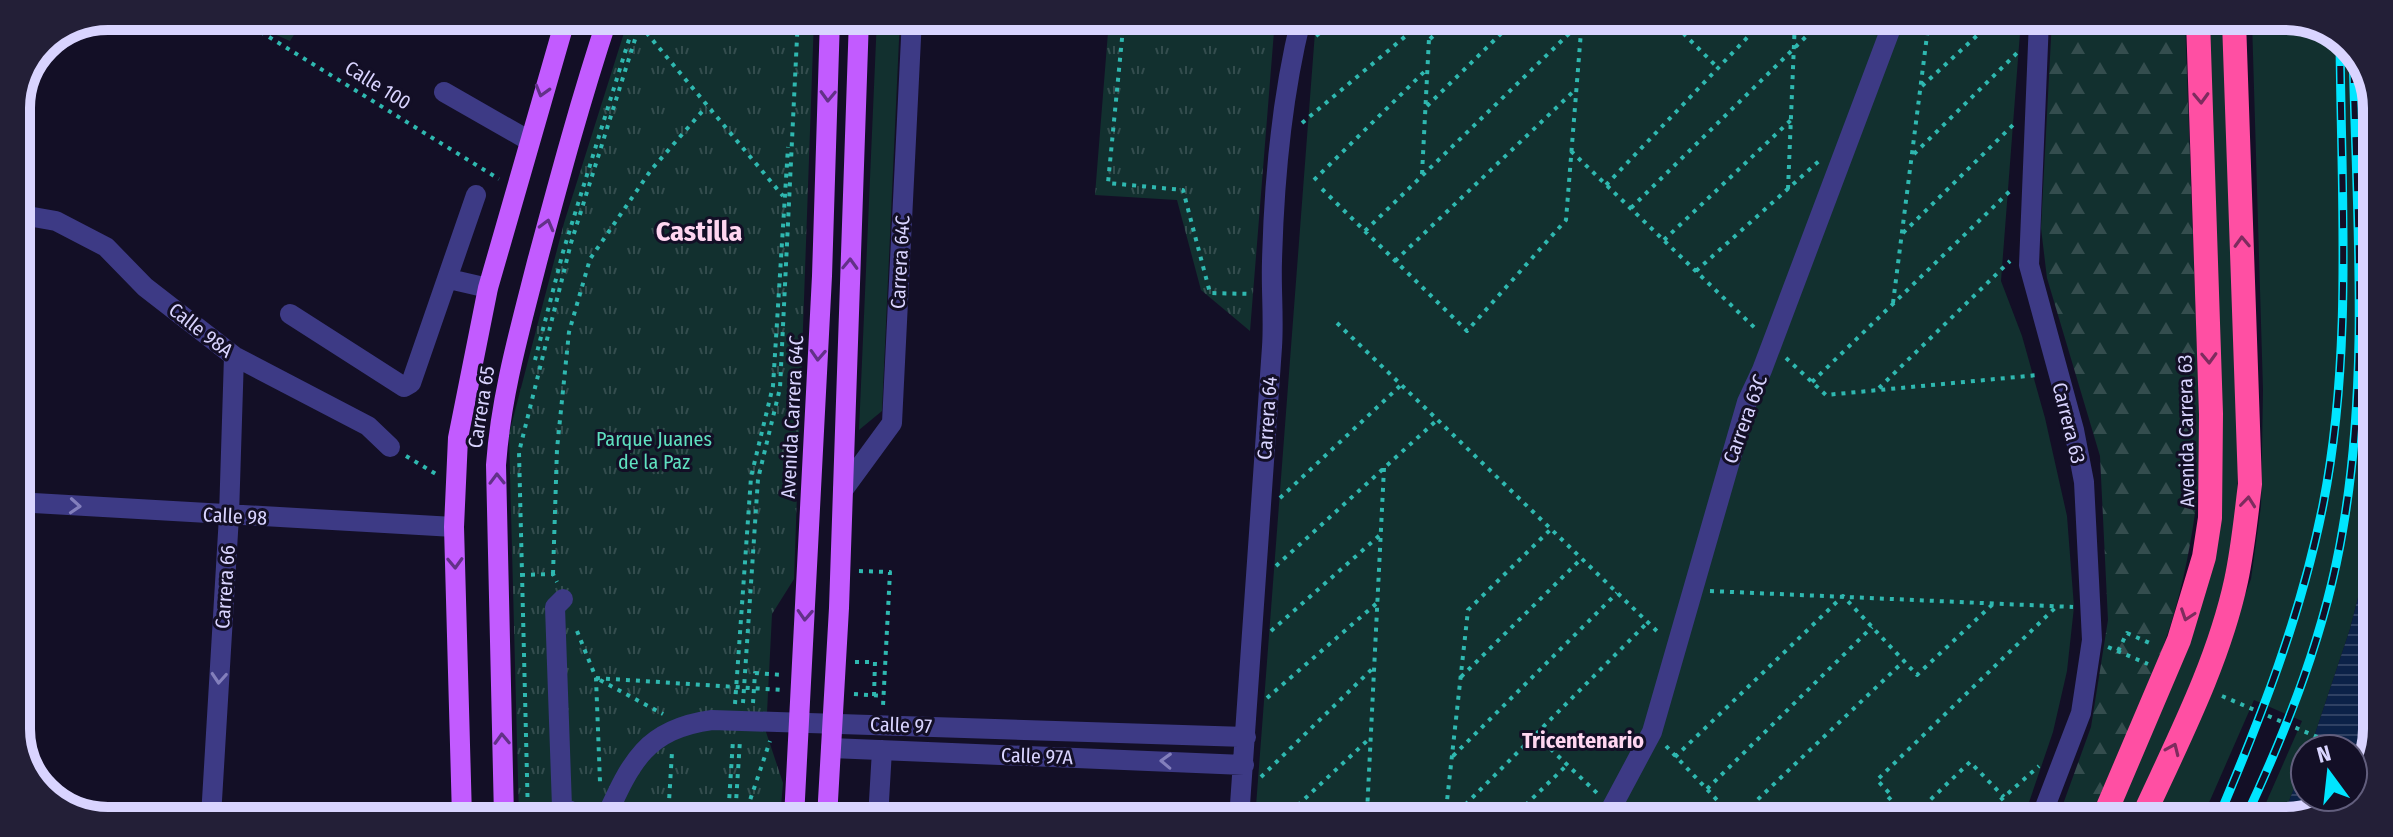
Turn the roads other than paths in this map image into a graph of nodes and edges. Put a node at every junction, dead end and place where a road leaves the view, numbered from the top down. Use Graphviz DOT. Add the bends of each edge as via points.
graph roads {
  1 [pos="562,30"];
  2 [pos="604,30"];
  3 [pos="829,30"];
  4 [pos="859,30"];
  5 [pos="911,30"];
  6 [pos="1298,30"];
  7 [pos="1890,30"];
  8 [pos="2039,30"];
  9 [pos="2198,30"];
  10 [pos="2234,30"];
  11 [pos="444,92"];
  12 [pos="528,140"];
  13 [pos="476,195"];
  14 [pos="30,216"];
  15 [pos="449,279"];
  16 [pos="488,288"];
  17 [pos="290,314"];
  18 [pos="234,356"];
  19 [pos="390,447"];
  20 [pos="843,490"];
  21 [pos="30,503"];
  22 [pos="229,516"];
  23 [pos="454,527"];
  24 [pos="563,599"];
  25 [pos="1246,737"];
  26 [pos="831,748"];
  27 [pos="882,750"];
  28 [pos="1244,765"];
  29 [pos="212,807"];
  30 [pos="462,807"];
  31 [pos="504,807"];
  32 [pos="562,807"];
  33 [pos="610,807"];
  34 [pos="795,807"];
  35 [pos="828,807"];
  36 [pos="879,807"];
  37 [pos="1240,807"];
  38 [pos="1612,807"];
  39 [pos="2045,807"];
  40 [pos="2108,807"];
  41 [pos="2147,807"];
  1 -- 12 [label="main road, Carrera 65, one-way"];
  31 -- 2 [label="main road, Carrera 65, one-way" via="496,465 500,425 538,260"];
  3 -- 34 [label="main road, Avenida Carrera 64C, one-way"];
  20 -- 4 [label="main road, one-way"];
  5 -- 20 [label="street, Carrera 64C" via="892,423"];
  6 -- 25 [label="street, Carrera 64" via="1272,263 1275,295"];
  7 -- 38 [label="street, Carrera 63C" via="1732,445 1652,732"];
  8 -- 39 [label="street, Carrera 63" via="2028,243 2036,299 2084,482 2091,608 2089,676 2074,734"];
  9 -- 40 [label="highway, Avenida Carrera 63, one-way" via="2210,518 2196,587"];
  41 -- 10 [label="highway, one-way" via="2217,641 2236,584 2245,530 2250,484"];
  11 -- 12 [label="street"];
  12 -- 16 [label="main road, Carrera 65"];
  13 -- 15 [label="street"];
  14 -- 18 [label="street, Calle 98A" via="56,221 106,247 145,287"];
  15 -- 16 [label="street"];
  15 -- 17 [label="street" via="415,377 404,387"];
  16 -- 23 [label="main road, Carrera 65" via="469,372 454,485"];
  18 -- 19 [label="street, Calle 98A" via="368,426"];
  18 -- 22 [label="street, Carrera 66"];
  20 -- 26 [label="main road"];
  21 -- 22 [label="street, Calle 98, one-way"];
  22 -- 23 [label="street, Calle 98"];
  22 -- 29 [label="street, Carrera 66, one-way"];
  23 -- 30 [label="main road, Carrera 65, one-way"];
  24 -- 32 [label="street" via="555,607"];
  25 -- 28 [label="street, Carrera 64"];
  25 -- 33 [label="street, Calle 97" via="875,724 684,725 643,750"];
  26 -- 27 [label="street, Calle 97A"];
  26 -- 35 [label="main road"];
  28 -- 27 [label="street, Calle 97A, one-way"];
  27 -- 36 [label="street"];
  28 -- 37 [label="street, Carrera 64"];
}
